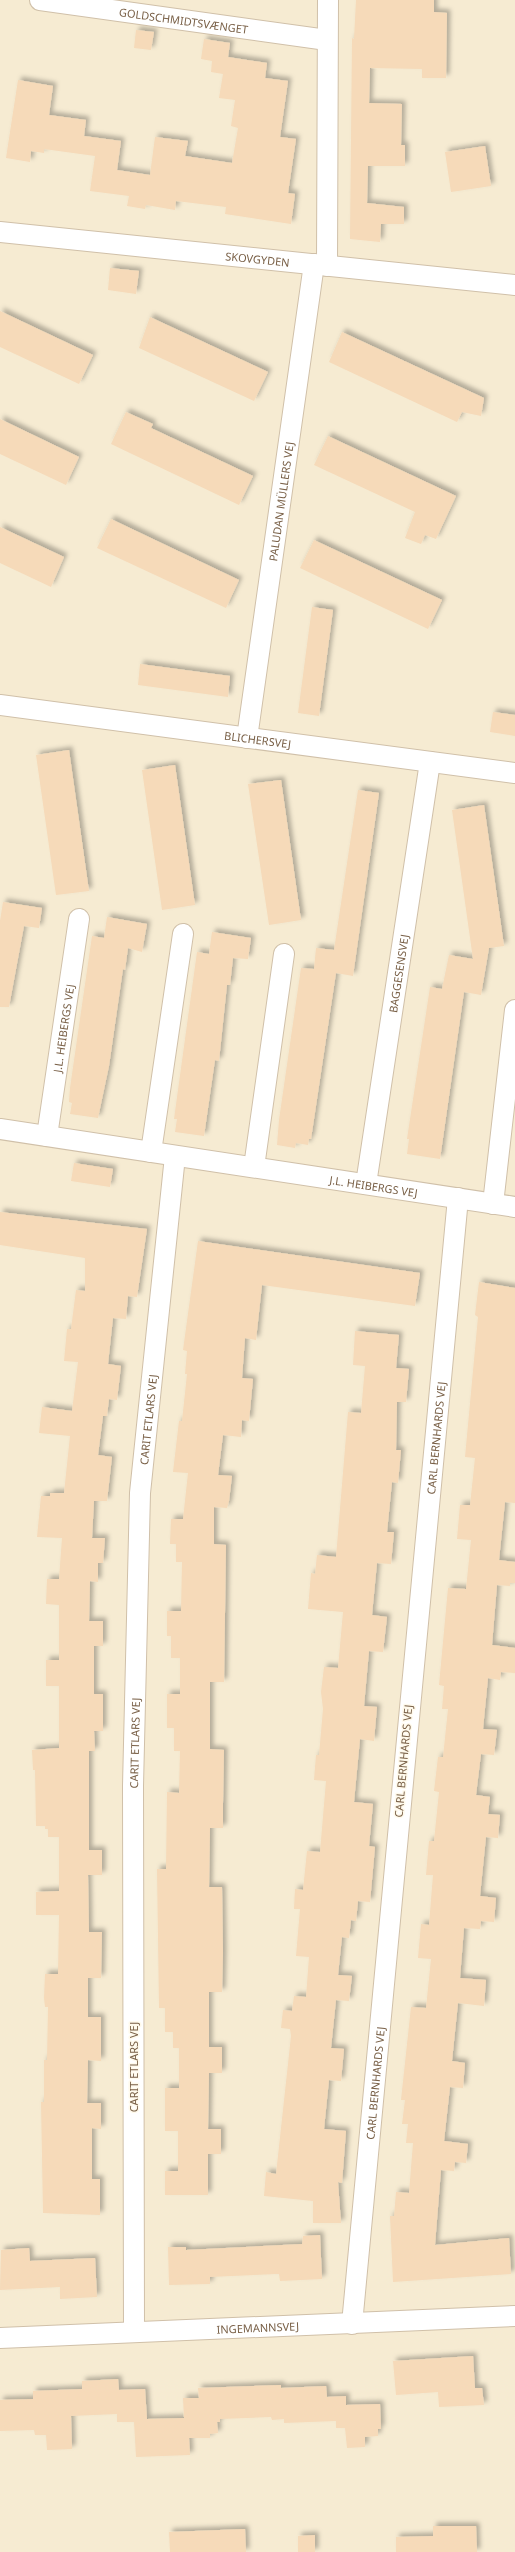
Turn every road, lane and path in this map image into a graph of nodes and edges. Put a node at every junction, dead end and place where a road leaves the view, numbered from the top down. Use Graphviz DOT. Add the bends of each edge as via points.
graph roads {
  1 [pos="40,0"];
  2 [pos="328,0"];
  3 [pos="327,40"];
  4 [pos="0,232"];
  5 [pos="320,265"];
  6 [pos="515,285"];
  7 [pos="0,705"];
  8 [pos="247,738"];
  9 [pos="430,762"];
  10 [pos="515,773"];
  11 [pos="79,919"];
  12 [pos="183,934"];
  13 [pos="284,954"];
  14 [pos="515,1010"];
  15 [pos="0,1129"];
  16 [pos="47,1136"];
  17 [pos="151,1152"];
  18 [pos="175,1156"];
  19 [pos="254,1167"];
  20 [pos="366,1184"];
  21 [pos="458,1198"];
  22 [pos="493,1204"];
  23 [pos="515,1207"];
  24 [pos="515,2316"];
  25 [pos="352,2324"];
  26 [pos="134,2331"];
  27 [pos="0,2338"];
  1 -- 3 [label="street, GOLDSCHMIDTSVÆNGET"];
  2 -- 3 [label="street"];
  3 -- 5 [label="street"];
  4 -- 5 [label="street, SKOVGYDEN"];
  5 -- 6 [label="street, SKOVGYDEN"];
  5 -- 8 [label="street, PALUDAN MÜLLERS VEJ"];
  7 -- 8 [label="street, BLICHERSVEJ"];
  8 -- 9 [label="street, BLICHERSVEJ"];
  9 -- 10 [label="street, BLICHERSVEJ"];
  9 -- 20 [label="street, BAGGESENSVEJ"];
  11 -- 16 [label="street, J.L. HEIBERGS VEJ"];
  12 -- 17 [label="street"];
  13 -- 19 [label="street"];
  14 -- 22 [label="street"];
  15 -- 16 [label="street, J.L. HEIBERGS VEJ"];
  16 -- 17 [label="street, J.L. HEIBERGS VEJ"];
  17 -- 18 [label="street, J.L. HEIBERGS VEJ"];
  18 -- 19 [label="street, J.L. HEIBERGS VEJ"];
  18 -- 26 [label="street, CARIT ETLARS VEJ" via="140,1493 133,1786"];
  19 -- 20 [label="street, J.L. HEIBERGS VEJ"];
  20 -- 21 [label="street, J.L. HEIBERGS VEJ"];
  21 -- 22 [label="street, J.L. HEIBERGS VEJ"];
  21 -- 25 [label="street, CARL BERNHARDS VEJ"];
  22 -- 23 [label="street, J.L. HEIBERGS VEJ"];
  24 -- 25 [label="street, INGEMANNSVEJ"];
  25 -- 26 [label="street, INGEMANNSVEJ"];
  26 -- 27 [label="street, INGEMANNSVEJ"];
}
